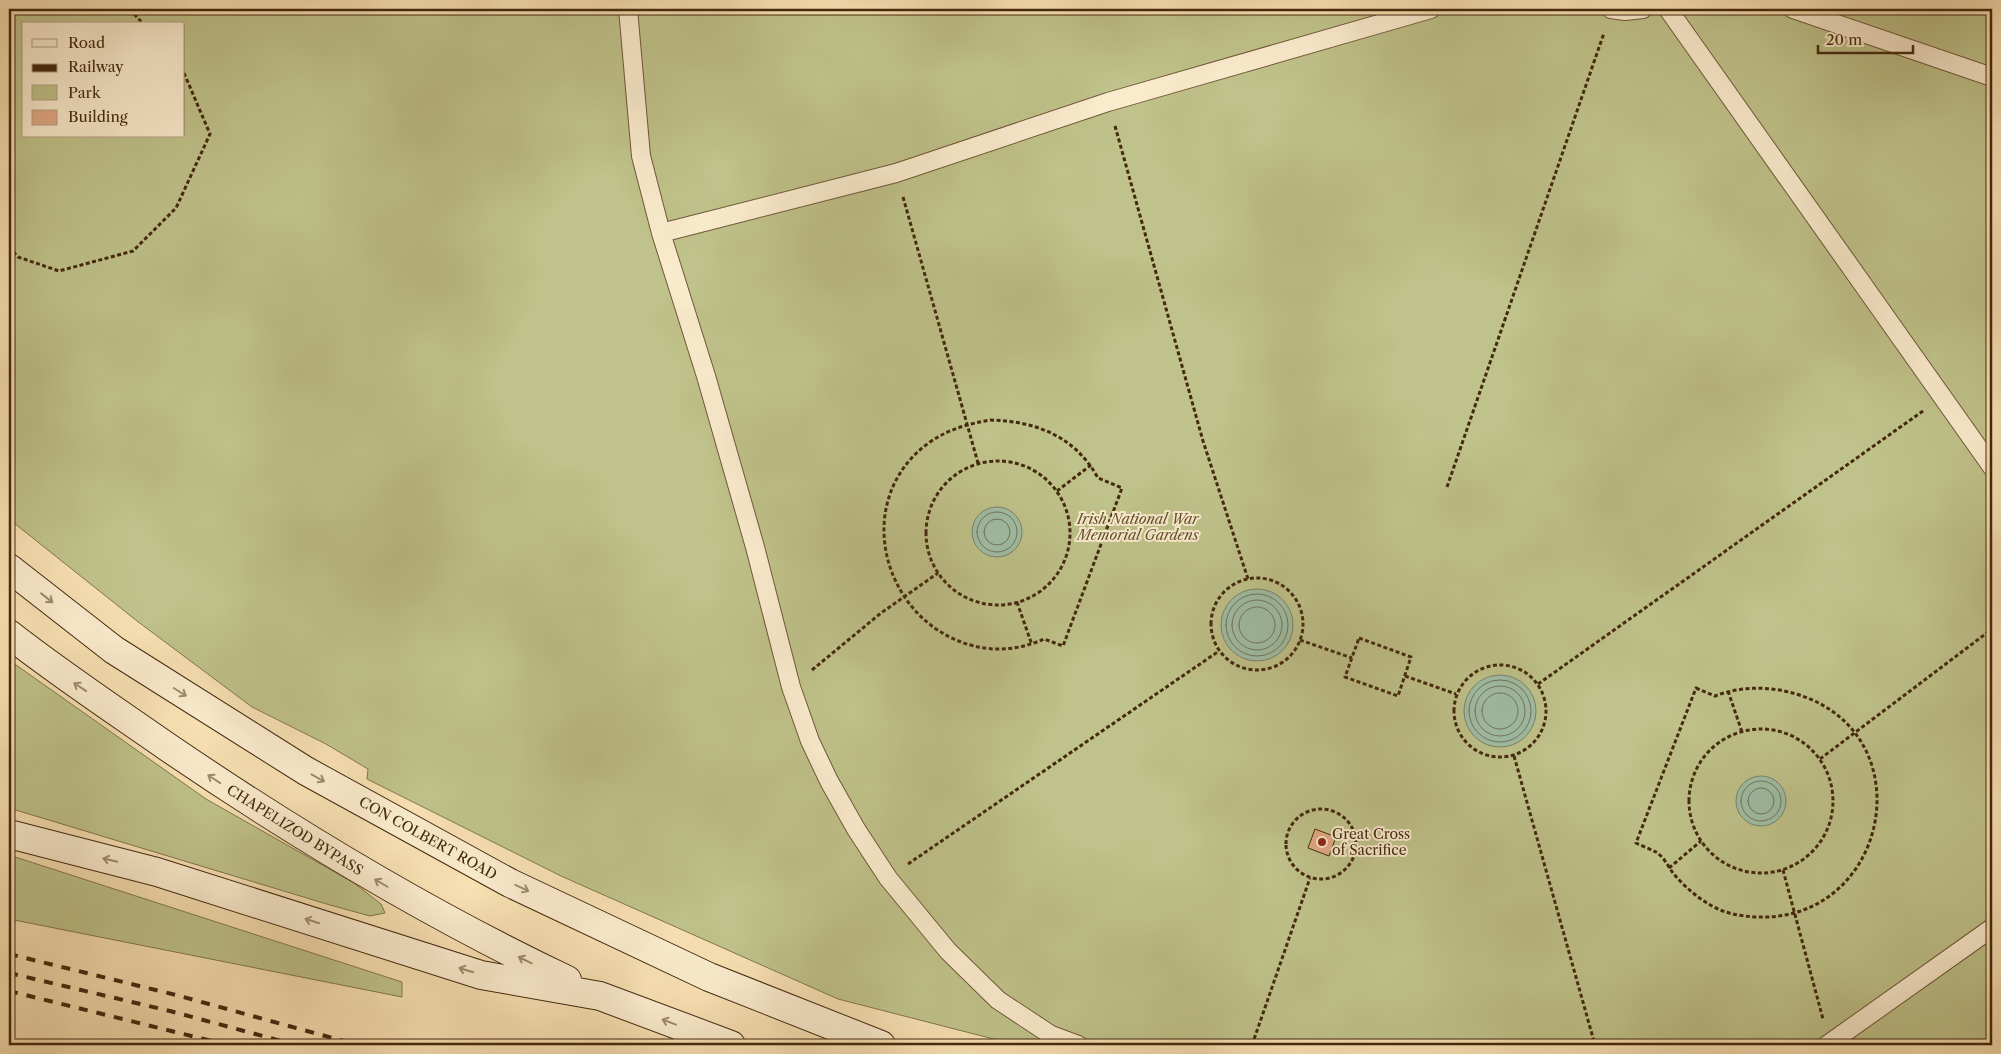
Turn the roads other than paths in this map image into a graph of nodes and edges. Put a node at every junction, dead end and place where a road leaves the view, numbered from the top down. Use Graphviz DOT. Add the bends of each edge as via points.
graph roads {
  1 [pos="628,9"];
  2 [pos="1431,9"];
  3 [pos="1612,9"];
  4 [pos="1643,9"];
  5 [pos="1668,9"];
  6 [pos="1793,9"];
  7 [pos="1992,77"];
  8 [pos="661,233"];
  9 [pos="1992,467"];
  10 [pos="9,568"];
  11 [pos="9,634"];
  12 [pos="9,834"];
  13 [pos="1992,928"];
  14 [pos="600,996"];
  15 [pos="731,1045"];
  16 [pos="881,1045"];
  17 [pos="1078,1045"];
  18 [pos="1828,1045"];
  1 -- 8 [label="lane" via="641,156"];
  2 -- 8 [label="lane" via="1108,102 896,173"];
  3 -- 4 [label="lane"];
  5 -- 9 [label="lane"];
  6 -- 7 [label="lane"];
  8 -- 17 [label="lane" via="755,547 791,687 829,782 888,878 948,951 998,1000 1051,1036"];
  10 -- 16 [label="main road, CON COLBERT ROAD, one-way" via="114,650 306,771 510,883 709,977"];
  14 -- 11 [label="main road, CHAPELIZOD BYPASS, one-way" via="448,921 332,854 262,811 52,668"];
  14 -- 12 [label="main road, one-way" via="481,975 158,872"];
  13 -- 18 [label="lane"];
  15 -- 14 [label="main road, one-way"];
}
